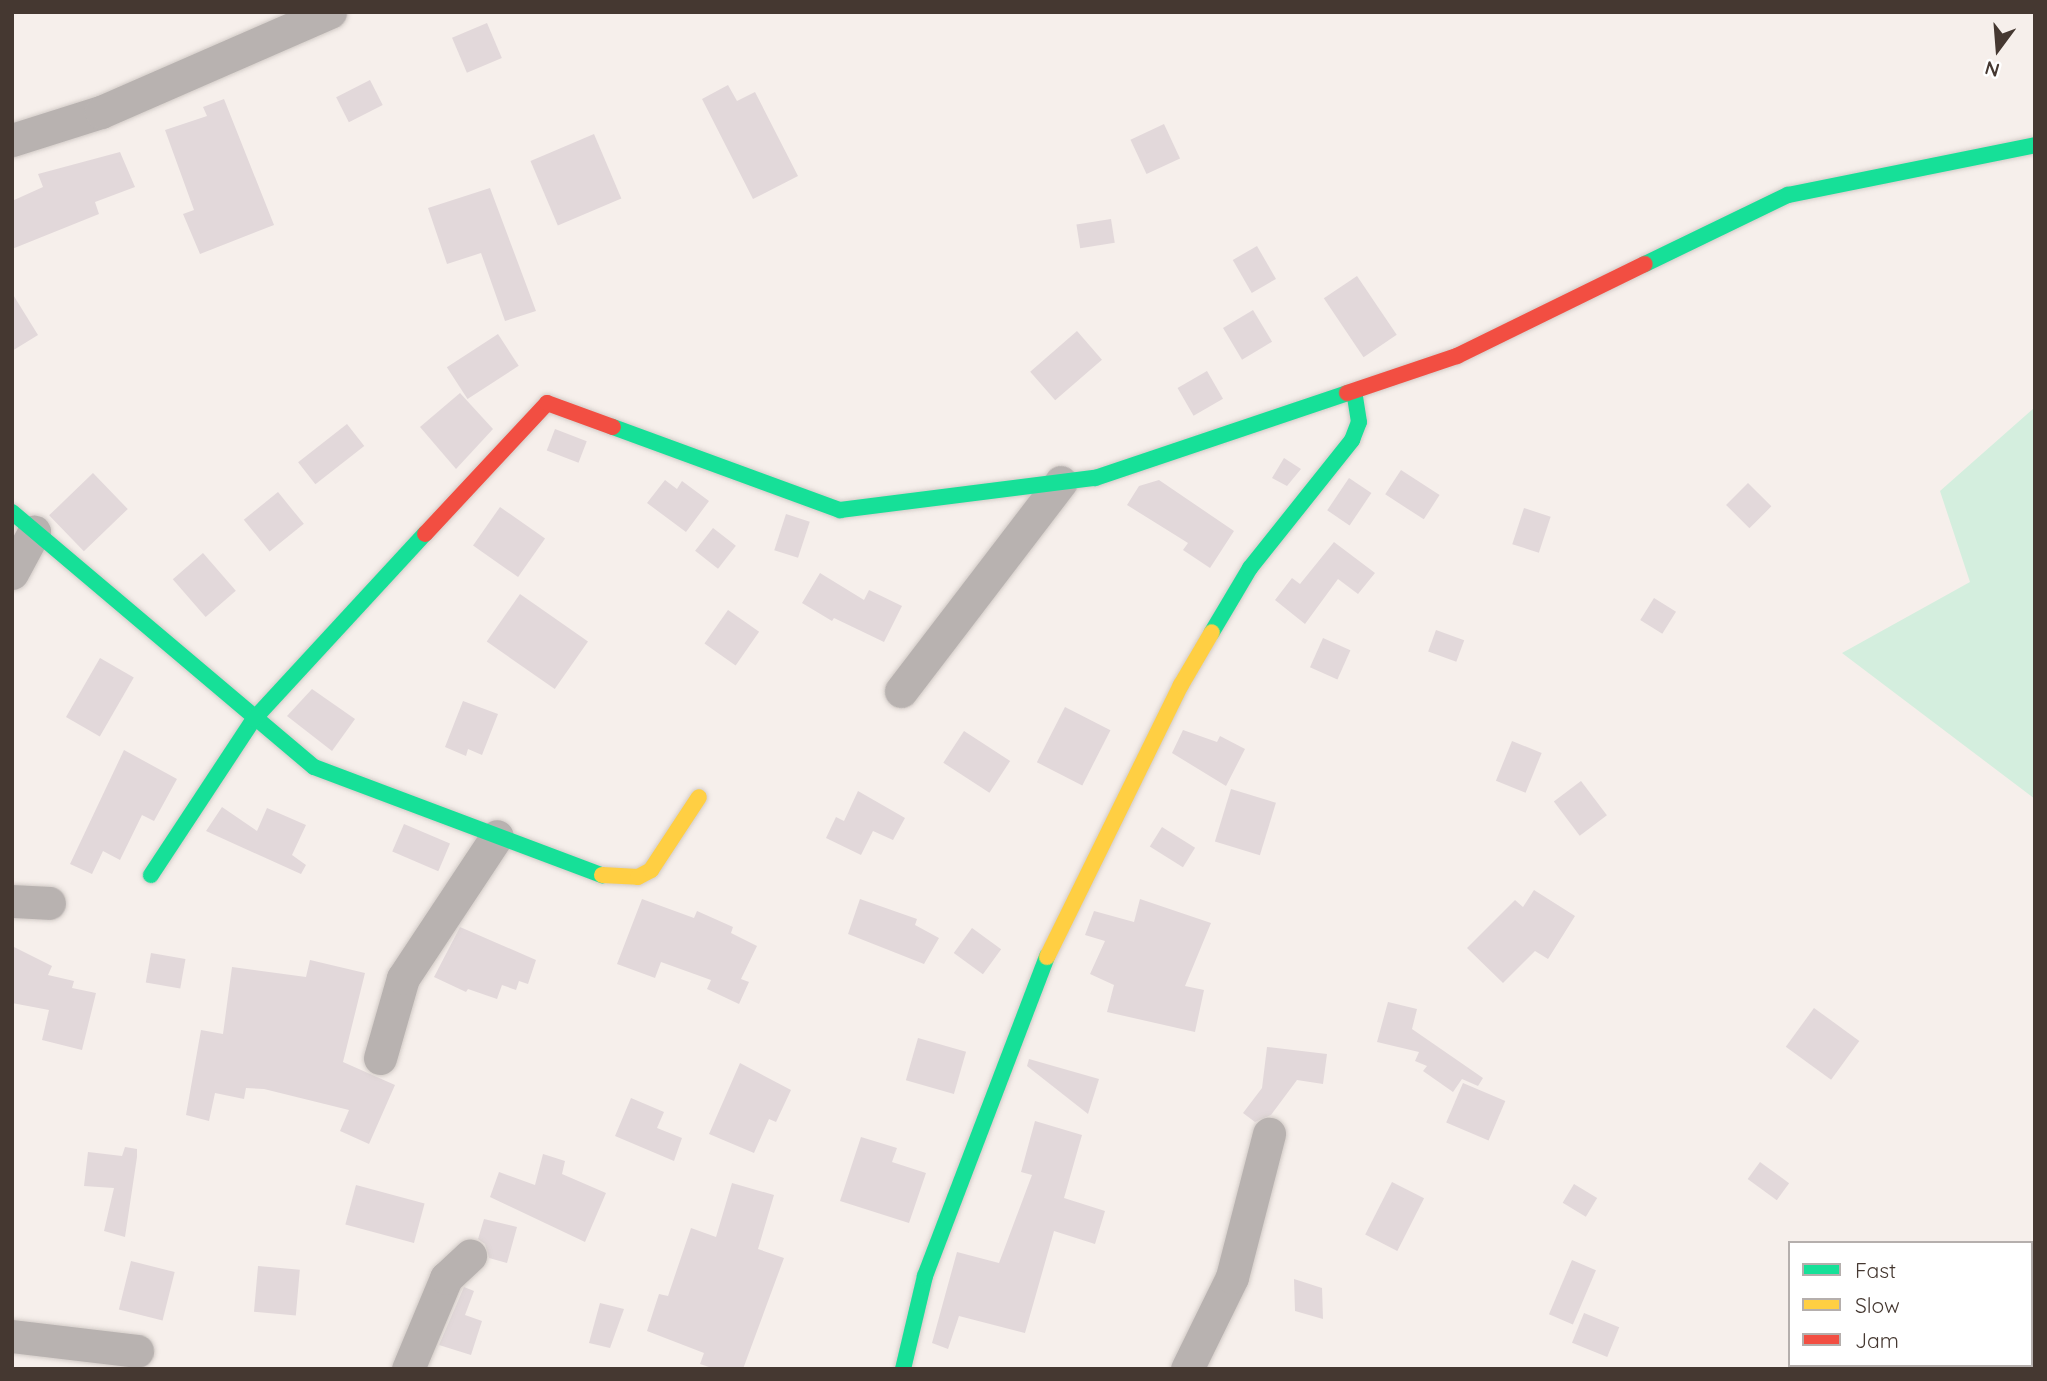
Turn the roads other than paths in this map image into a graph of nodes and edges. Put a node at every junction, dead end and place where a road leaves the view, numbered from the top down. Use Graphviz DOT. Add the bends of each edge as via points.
graph roads {
  1 [pos="330,12"];
  2 [pos="12,140"];
  3 [pos="2035,145"];
  4 [pos="1354,391"];
  5 [pos="1062,482"];
  6 [pos="23,522"];
  7 [pos="12,573"];
  8 [pos="901,691"];
  9 [pos="254,719"];
  10 [pos="699,797"];
  11 [pos="497,836"];
  12 [pos="151,875"];
  13 [pos="12,901"];
  14 [pos="50,903"];
  15 [pos="380,1058"];
  16 [pos="1269,1134"];
  17 [pos="470,1256"];
  18 [pos="12,1336"];
  19 [pos="137,1351"];
  20 [pos="408,1369"];
  21 [pos="903,1369"];
  22 [pos="1187,1369"];
  1 -- 2 [label="street" via="101,112"];
  3 -- 4 [label="street" via="1788,195 1457,356"];
  4 -- 5 [label="street" via="1094,478"];
  4 -- 21 [label="street" via="1359,422 1352,440 1250,568 1188,674 1124,794 1034,984 925,1276"];
  5 -- 8 [label="street"];
  5 -- 9 [label="street" via="840,510 547,403"];
  6 -- 7 [label="street"];
  6 -- 9 [label="street"];
  9 -- 11 [label="street" via="314,767"];
  9 -- 12 [label="street"];
  10 -- 11 [label="street" via="651,870 638,877 602,874"];
  11 -- 15 [label="street" via="403,978"];
  13 -- 14 [label="street"];
  16 -- 22 [label="street" via="1232,1277"];
  17 -- 20 [label="street" via="446,1278"];
  18 -- 19 [label="street"];
}
